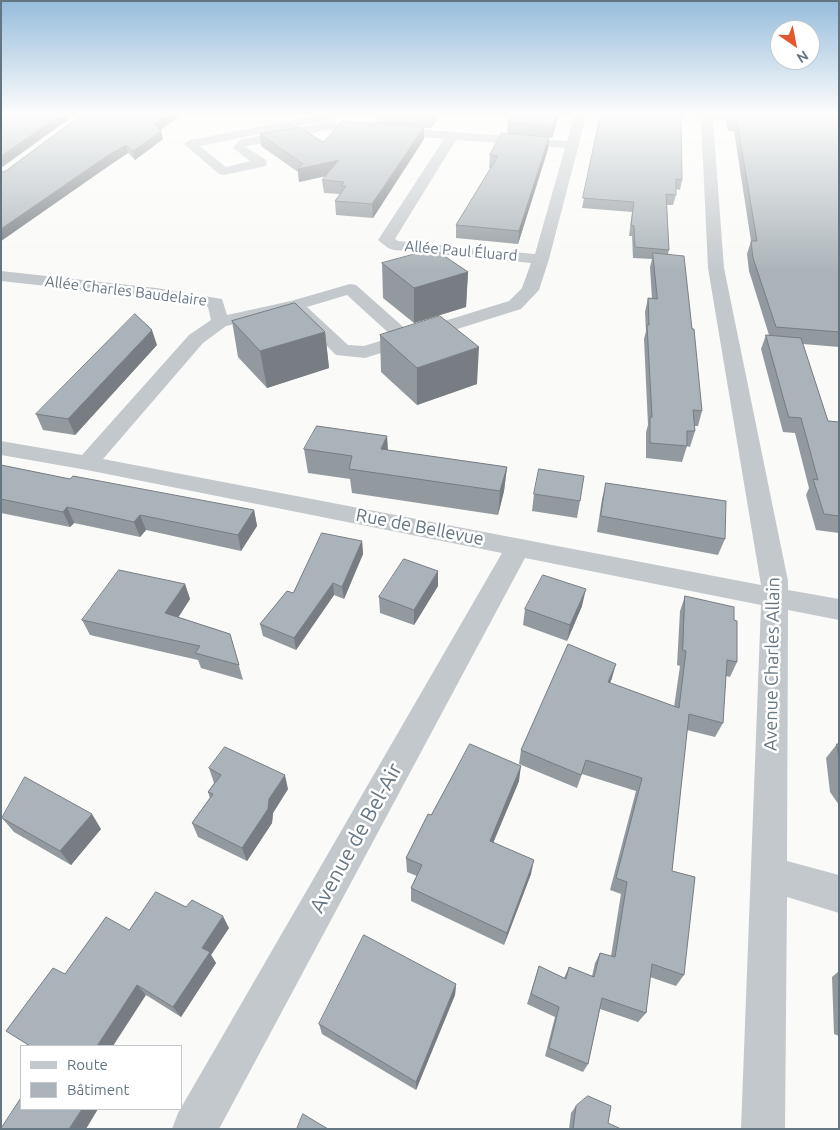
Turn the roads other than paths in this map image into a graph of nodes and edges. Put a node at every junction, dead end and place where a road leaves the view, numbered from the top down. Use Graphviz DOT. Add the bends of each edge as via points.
graph roads {
  1 [pos="219,167"];
  2 [pos="244,167"];
  3 [pos="432,167"];
  4 [pos="566,167"];
  5 [pos="710,167"];
  6 [pos="541,259"];
  7 [pos="1,276"];
  8 [pos="295,305"];
  9 [pos="220,322"];
  10 [pos="406,339"];
  11 [pos="1,448"];
  12 [pos="87,463"];
  13 [pos="519,546"];
  14 [pos="774,598"];
  15 [pos="839,610"];
  16 [pos="768,874"];
  17 [pos="839,894"];
  18 [pos="194,1129"];
  19 [pos="763,1129"];
  1 -- 2 [label="street" via="224,171"];
  3 -- 6 [label="street, Allée Paul Éluard" via="386,240 394,245"];
  4 -- 6 [label="street"];
  5 -- 14 [label="street, Avenue Charles Allain" via="716,268 775,581"];
  6 -- 10 [label="street" via="530,290 515,305"];
  7 -- 9 [label="street, Allée Charles Baudelaire" via="216,303"];
  8 -- 9 [label="street"];
  8 -- 10 [label="street" via="343,351 366,352"];
  8 -- 10 [label="street" via="350,289"];
  9 -- 12 [label="street, Allée Charles Baudelaire" via="196,339"];
  11 -- 12 [label="street, Rue de Bellevue"];
  12 -- 13 [label="street, Rue de Bellevue"];
  13 -- 14 [label="street, Rue de Bellevue"];
  13 -- 18 [label="street, Avenue de Bel-Air"];
  14 -- 15 [label="street, Rue de Bellevue"];
  14 -- 16 [label="street, Avenue Charles Allain"];
  16 -- 17 [label="street"];
  16 -- 19 [label="street, Avenue Charles Allain"];
}
